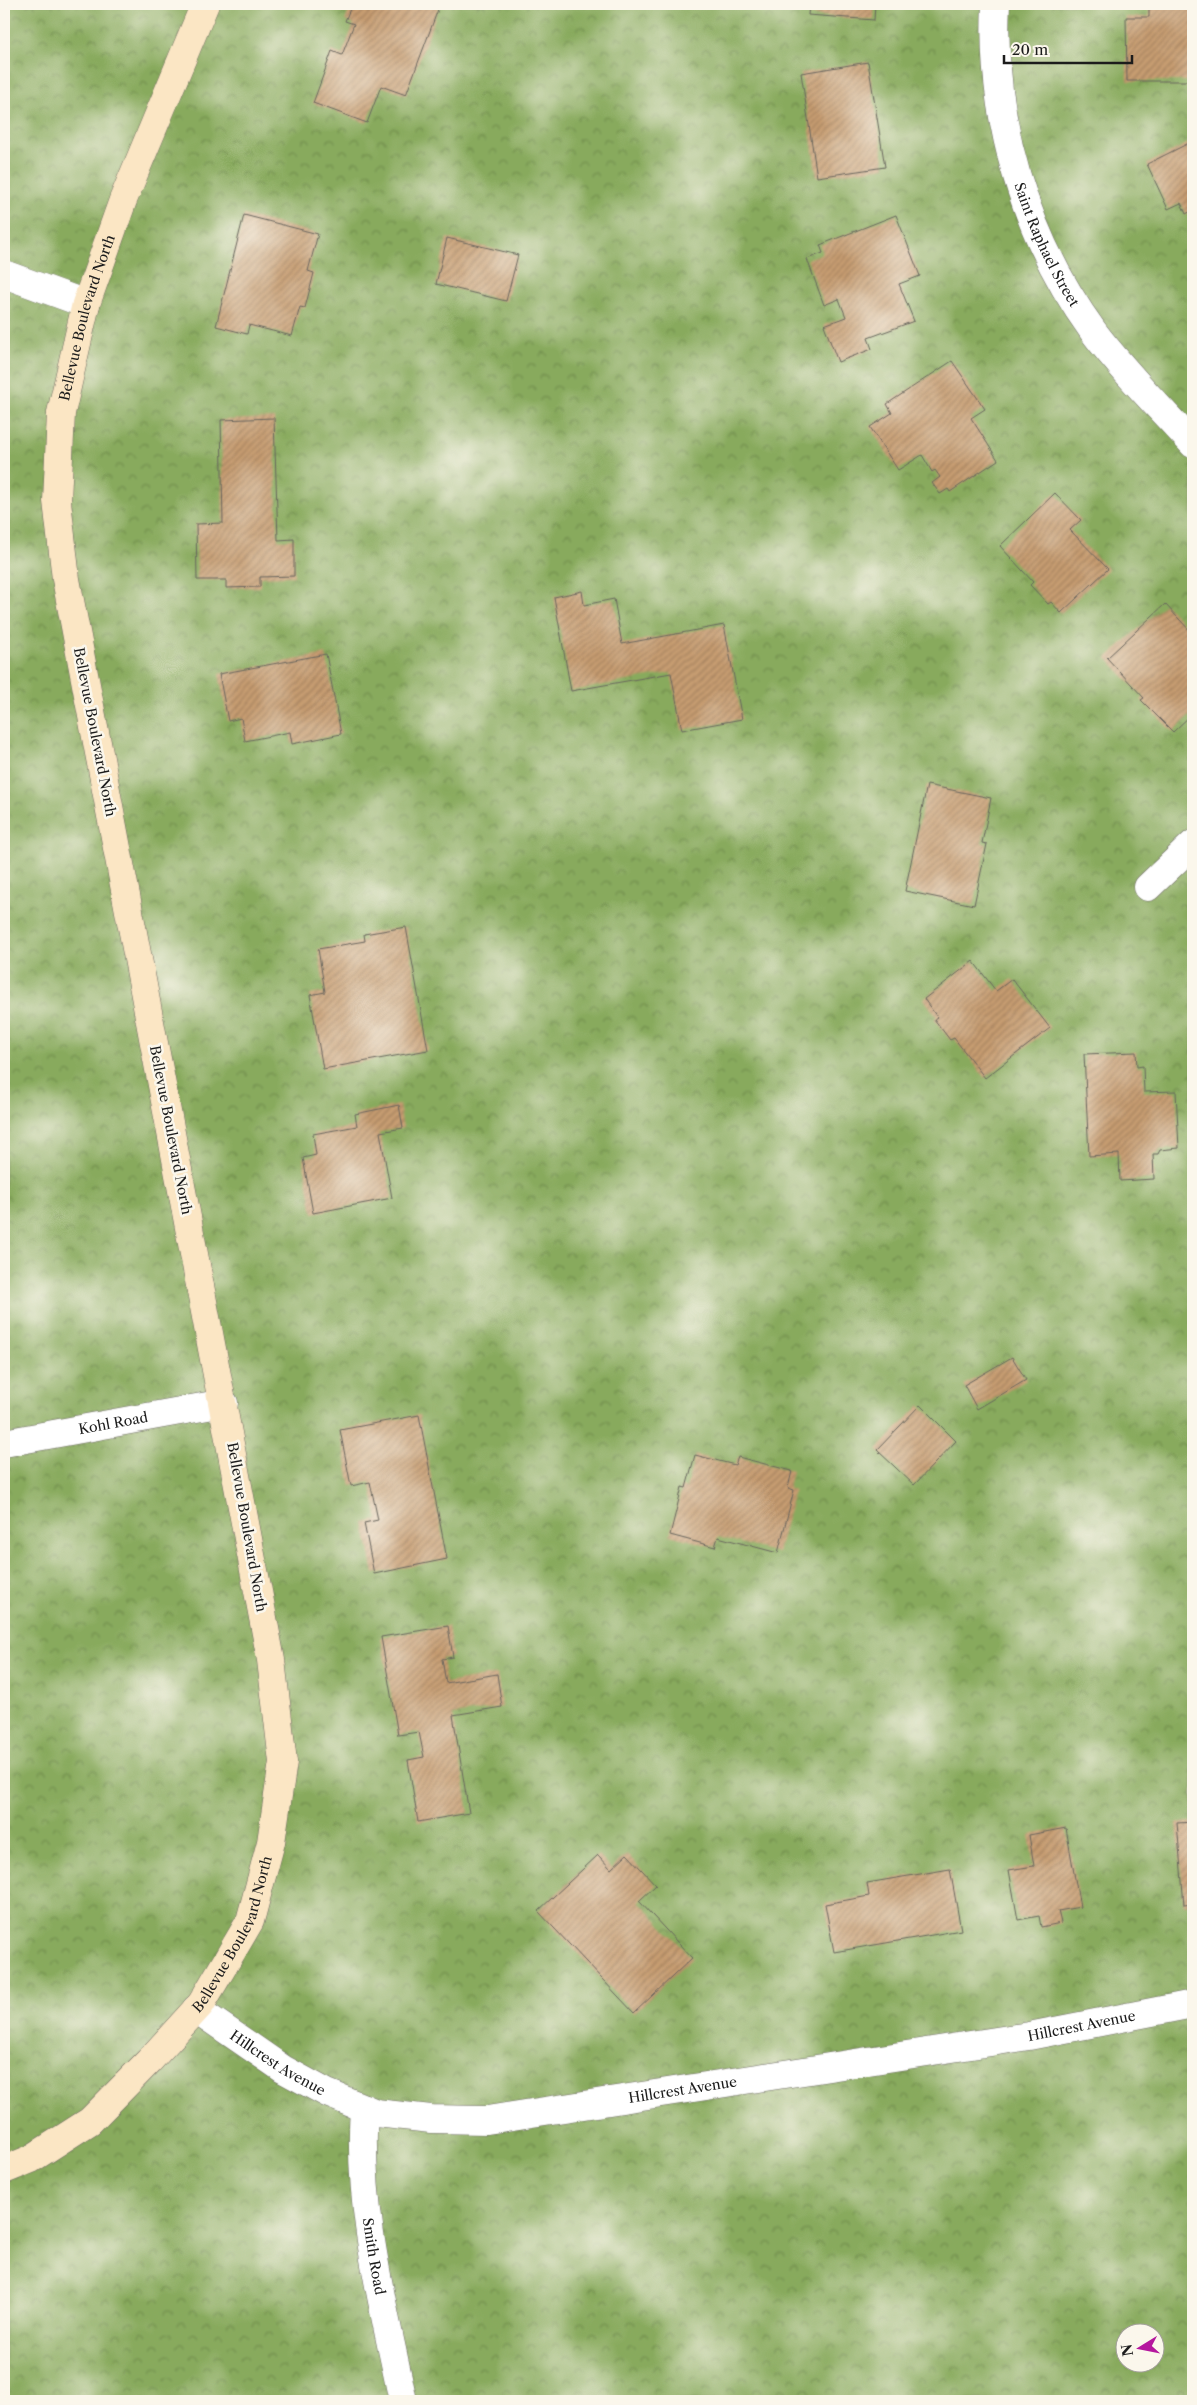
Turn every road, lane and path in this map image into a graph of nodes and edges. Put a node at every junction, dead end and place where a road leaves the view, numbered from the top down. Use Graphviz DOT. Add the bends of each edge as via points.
graph roads {
  1 [pos="205,4"];
  2 [pos="996,4"];
  3 [pos="4,274"];
  4 [pos="86,304"];
  5 [pos="1193,444"];
  6 [pos="1193,844"];
  7 [pos="1148,887"];
  8 [pos="224,1403"];
  9 [pos="4,1443"];
  10 [pos="1193,2004"];
  11 [pos="196,2009"];
  12 [pos="364,2108"];
  13 [pos="4,2170"];
  14 [pos="403,2401"];
  1 -- 4 [label="main road, Bellevue Boulevard North" via="123,200"];
  2 -- 5 [label="street, Saint Raphael Street" via="994,32 999,97 1012,159 1031,215 1059,276 1093,330 1132,379"];
  3 -- 4 [label="street"];
  4 -- 8 [label="main road, Bellevue Boulevard North" via="61,413 57,500 66,579"];
  6 -- 7 [label="street"];
  8 -- 9 [label="street, Kohl Road"];
  8 -- 11 [label="main road, Bellevue Boulevard North" via="271,1660 283,1762 271,1842 250,1921"];
  10 -- 12 [label="street, Hillcrest Avenue" via="1029,2036 487,2120 431,2119 376,2113"];
  11 -- 12 [label="street, Hillcrest Avenue" via="283,2069 327,2093"];
  11 -- 13 [label="main road, Bellevue Boulevard North" via="90,2121 31,2159"];
  12 -- 14 [label="street, Smith Road" via="361,2149 366,2216"];
}
